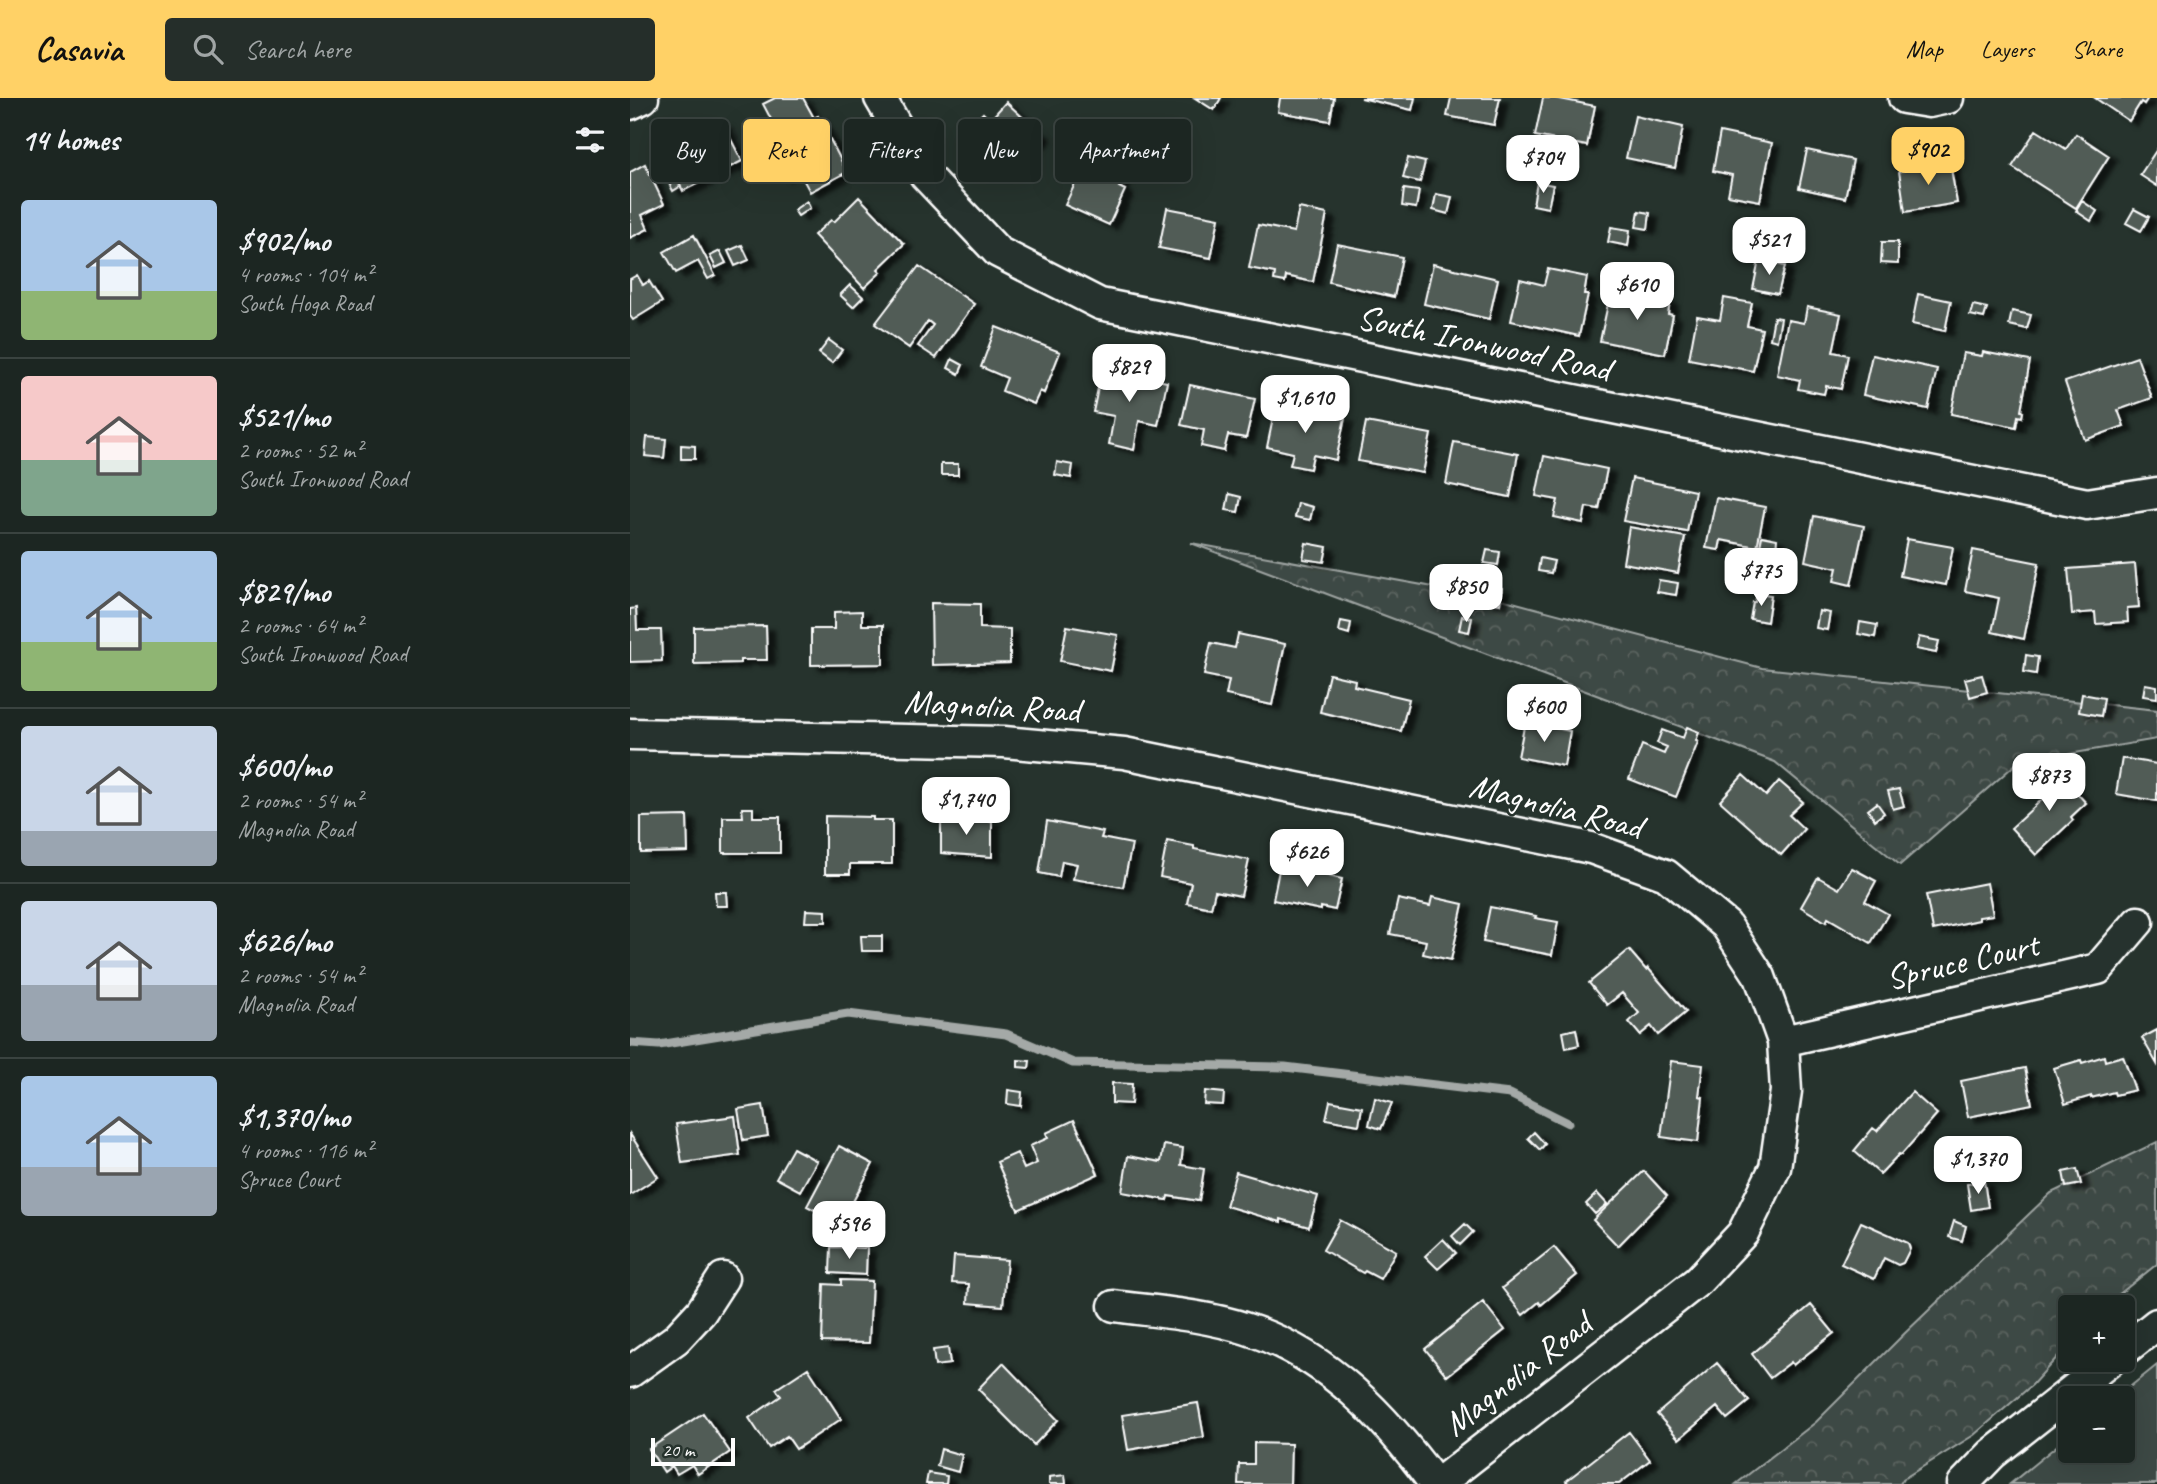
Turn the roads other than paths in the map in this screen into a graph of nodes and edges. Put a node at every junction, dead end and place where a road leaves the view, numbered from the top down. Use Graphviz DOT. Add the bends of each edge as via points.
graph roads {
  1 [pos="643,98"];
  2 [pos="880,98"];
  3 [pos="1904,98"];
  4 [pos="1948,98"];
  5 [pos="630,104"];
  6 [pos="2157,493"];
  7 [pos="630,734"];
  8 [pos="2138,922"];
  9 [pos="1783,1041"];
  10 [pos="723,1278"];
  11 [pos="1114,1306"];
  12 [pos="2157,1324"];
  13 [pos="2135,1341"];
  14 [pos="630,1372"];
  15 [pos="2096,1372"];
  16 [pos="1436,1484"];
  17 [pos="1963,1484"];
  1 -- 5 [label="street"];
  2 -- 6 [label="street, South Ironwood Road" via="925,176 998,251 1100,304 2087,504"];
  3 -- 4 [label="street" via="1928,102"];
  7 -- 9 [label="street, Magnolia Road" via="1004,741 1124,752 1591,848 1666,875 1726,925 1760,977"];
  8 -- 9 [label="street, Spruce Court" via="2098,969"];
  9 -- 16 [label="street, Magnolia Road" via="1786,1091 1775,1168 1743,1233 1698,1281"];
  10 -- 14 [label="street" via="676,1339"];
  11 -- 16 [label="street" via="1245,1328 1299,1351 1377,1412"];
  12 -- 13 [label="street"];
  15 -- 17 [label="street" via="1992,1454"];
}
